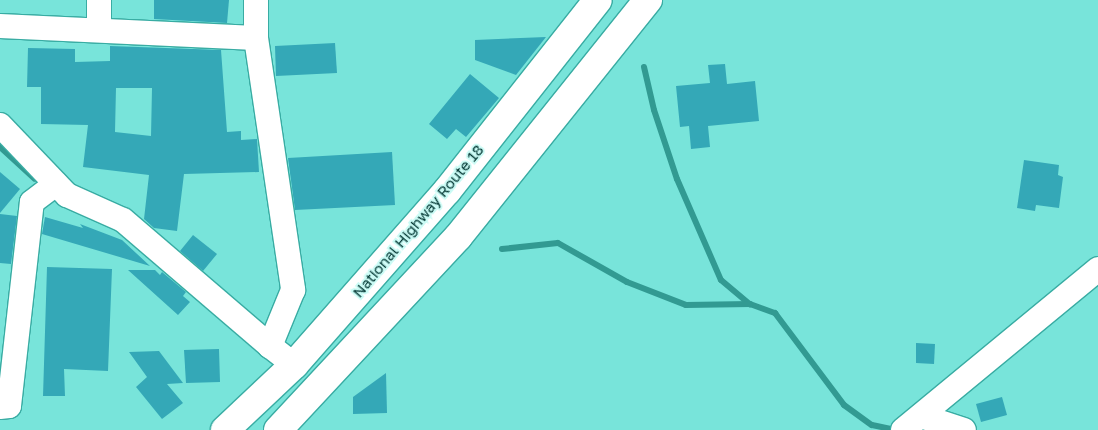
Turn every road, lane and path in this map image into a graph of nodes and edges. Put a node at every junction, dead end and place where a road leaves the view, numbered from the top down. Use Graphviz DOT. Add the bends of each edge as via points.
graph roads {
  1 [pos="99,0"];
  2 [pos="256,0"];
  3 [pos="598,0"];
  4 [pos="648,0"];
  5 [pos="0,26"];
  6 [pos="99,30"];
  7 [pos="256,38"];
  8 [pos="0,125"];
  9 [pos="56,184"];
  10 [pos="1098,269"];
  11 [pos="270,346"];
  12 [pos="294,365"];
  13 [pos="0,407"];
  14 [pos="291,425"];
  15 [pos="910,425"];
  16 [pos="225,430"];
  17 [pos="964,430"];
  1 -- 6 [label="street"];
  2 -- 7 [label="street"];
  3 -- 12 [label="highway, National Highway Route 18" via="448,191"];
  4 -- 14 [label="highway" via="458,236"];
  5 -- 6 [label="street"];
  6 -- 7 [label="street"];
  7 -- 11 [label="street" via="293,290"];
  8 -- 9 [label="street"];
  9 -- 11 [label="street" via="67,195 123,220"];
  9 -- 13 [label="street" via="32,202 9,406"];
  10 -- 15 [label="street"];
  11 -- 12 [label="street"];
  12 -- 16 [label="highway, National Highway Route 18"];
  15 -- 17 [label="street"];
}
